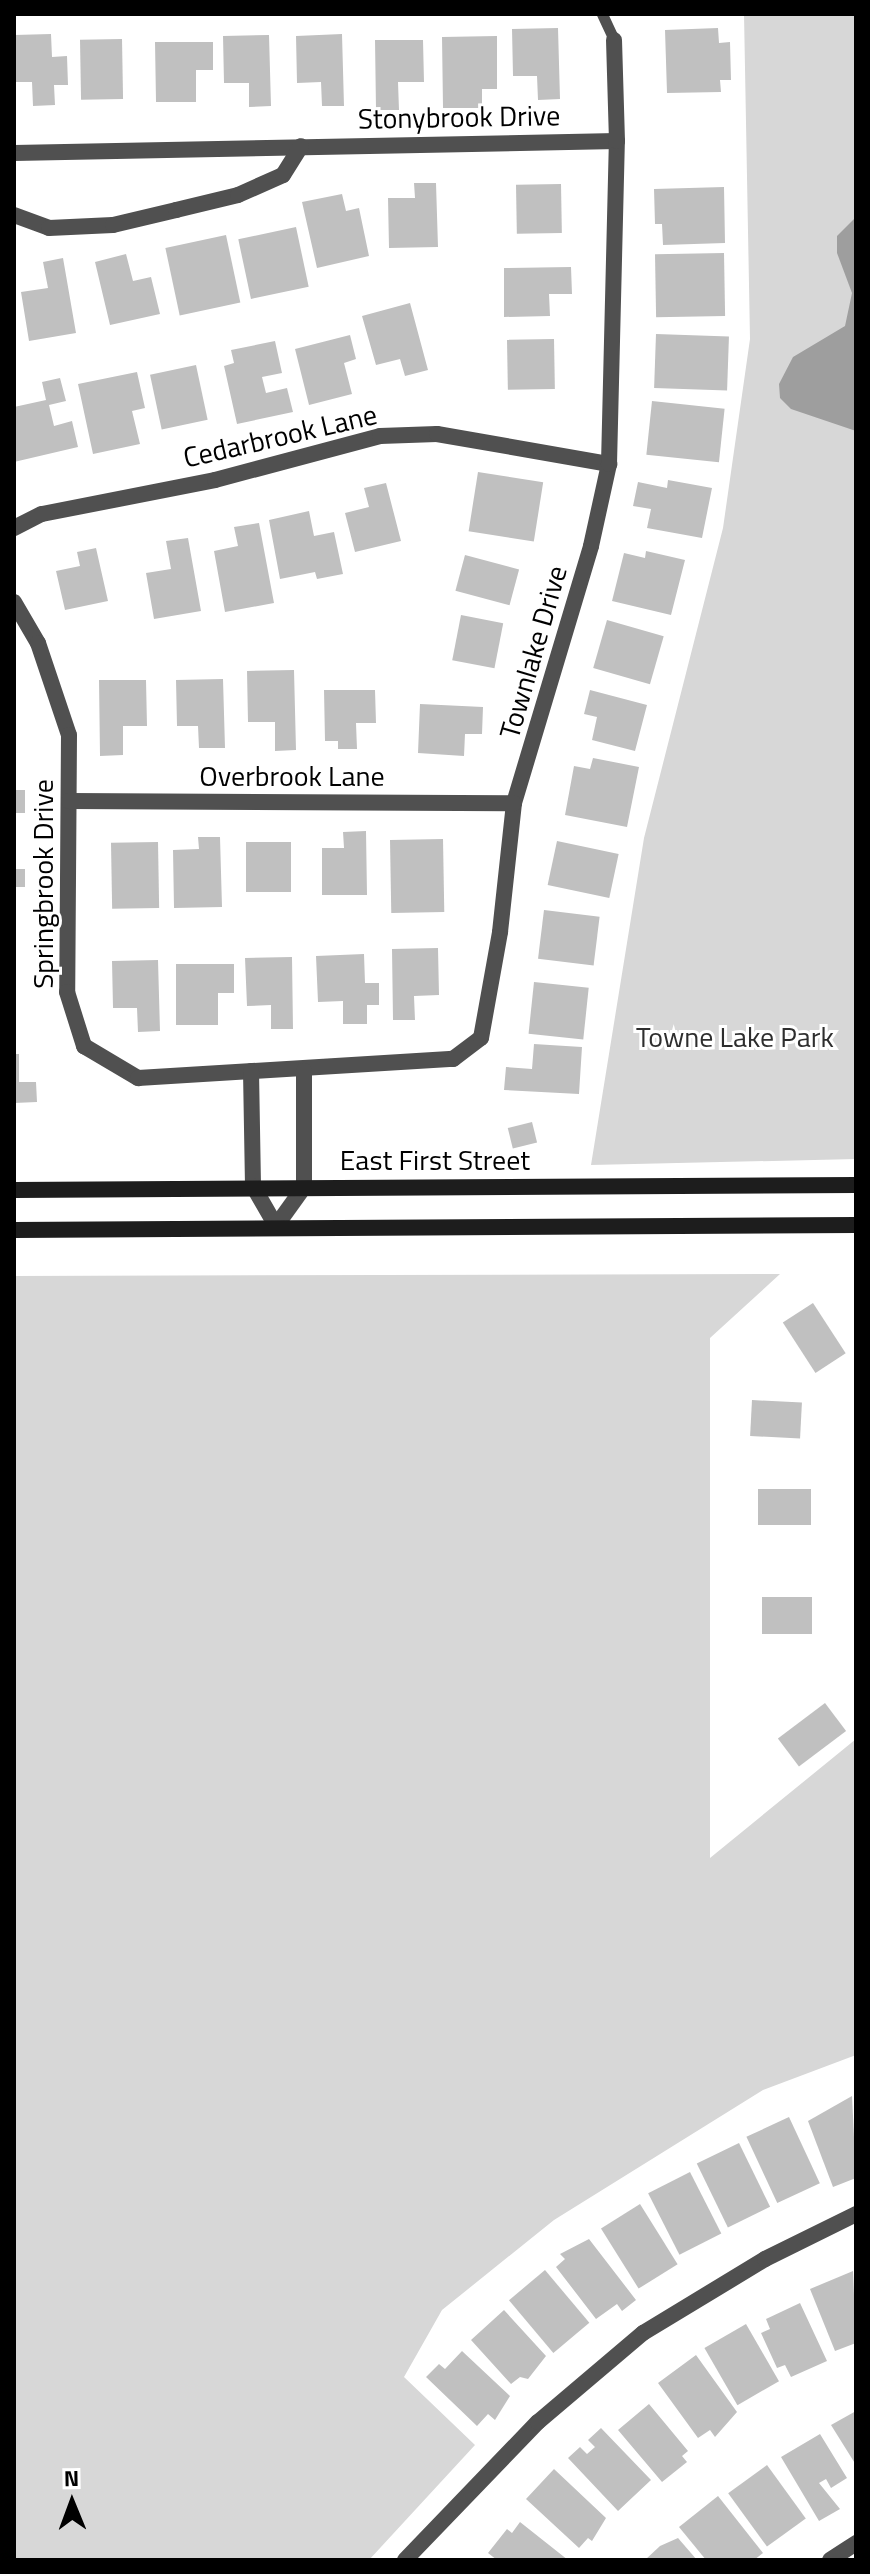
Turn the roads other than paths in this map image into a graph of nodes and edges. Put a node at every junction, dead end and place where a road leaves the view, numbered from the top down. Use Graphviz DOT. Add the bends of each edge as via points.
graph roads {
  1 [pos="602,14"];
  2 [pos="614,40"];
  3 [pos="617,141"];
  4 [pos="301,146"];
  5 [pos="14,153"];
  6 [pos="14,215"];
  7 [pos="609,464"];
  8 [pos="14,528"];
  9 [pos="14,602"];
  10 [pos="69,801"];
  11 [pos="514,803"];
  12 [pos="251,1071"];
  13 [pos="304,1071"];
  14 [pos="856,1185"];
  15 [pos="253,1186"];
  16 [pos="304,1187"];
  17 [pos="14,1190"];
  18 [pos="856,1225"];
  19 [pos="276,1226"];
  20 [pos="14,1230"];
  21 [pos="856,2214"];
  22 [pos="856,2543"];
  23 [pos="405,2560"];
  24 [pos="830,2560"];
  1 -- 2 [label="lane"];
  2 -- 3 [label="street, Townlake Drive"];
  3 -- 4 [label="street, Stonybrook Drive"];
  3 -- 7 [label="street, Townlake Drive"];
  4 -- 5 [label="street, Stonybrook Drive"];
  4 -- 6 [label="street" via="283,175 238,195 189,207 113,225 49,228"];
  7 -- 8 [label="street, Cedarbrook Lane" via="437,434 380,436 215,480 42,514"];
  7 -- 11 [label="street, Townlake Drive" via="591,546"];
  9 -- 10 [label="street, Springbrook Drive" via="38,643 69,735"];
  10 -- 11 [label="street, Overbrook Lane"];
  10 -- 12 [label="street, Springbrook Drive" via="67,992 84,1046 138,1078"];
  11 -- 13 [label="street, Townlake Drive" via="500,932 481,1038 453,1059"];
  12 -- 13 [label="street, Townlake Drive"];
  12 -- 15 [label="street"];
  13 -- 16 [label="street"];
  14 -- 16 [label="main road, East First Street"];
  15 -- 16 [label="main road, East First Street"];
  15 -- 17 [label="main road, East First Street"];
  15 -- 19 [label="street"];
  16 -- 19 [label="street"];
  18 -- 19 [label="main road"];
  19 -- 20 [label="main road"];
  21 -- 23 [label="street" via="765,2259 643,2333 538,2422"];
  22 -- 24 [label="street"];
}
